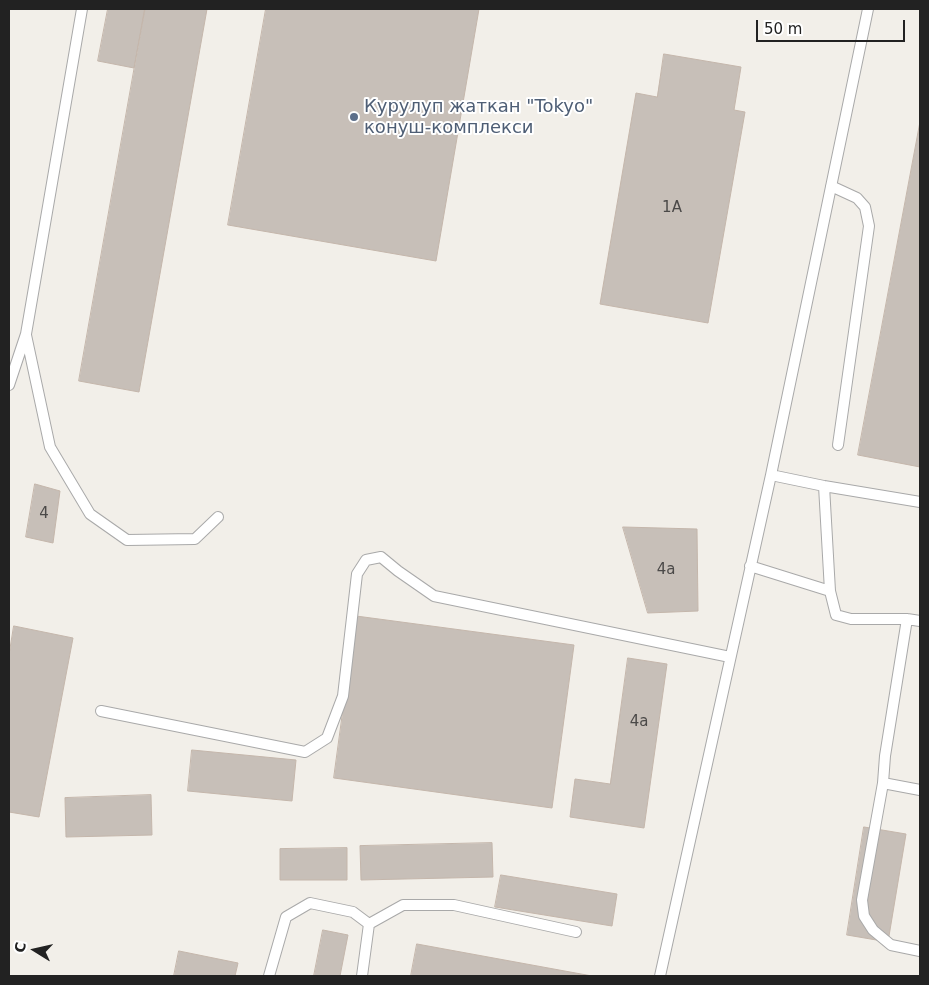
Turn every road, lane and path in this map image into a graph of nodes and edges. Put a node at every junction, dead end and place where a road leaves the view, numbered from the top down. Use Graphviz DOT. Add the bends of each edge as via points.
graph roads {
  1 [pos="82,9"];
  2 [pos="868,9"];
  3 [pos="831,186"];
  4 [pos="26,334"];
  5 [pos="9,385"];
  6 [pos="838,445"];
  7 [pos="771,475"];
  8 [pos="824,486"];
  9 [pos="920,502"];
  10 [pos="218,517"];
  11 [pos="750,566"];
  12 [pos="830,591"];
  13 [pos="907,620"];
  14 [pos="920,621"];
  15 [pos="730,657"];
  16 [pos="101,711"];
  17 [pos="884,783"];
  18 [pos="920,790"];
  19 [pos="369,924"];
  20 [pos="576,932"];
  21 [pos="920,951"];
  22 [pos="270,976"];
  23 [pos="362,976"];
  24 [pos="660,976"];
  1 -- 4 [label="lane"];
  2 -- 3 [label="lane"];
  3 -- 6 [label="lane" via="857,198 865,207 869,226"];
  3 -- 7 [label="lane"];
  4 -- 5 [label="lane"];
  4 -- 10 [label="lane" via="50,447 90,514 128,540 195,539"];
  7 -- 8 [label="lane"];
  7 -- 11 [label="lane"];
  8 -- 9 [label="lane"];
  8 -- 12 [label="lane"];
  11 -- 12 [label="lane"];
  11 -- 15 [label="lane"];
  12 -- 13 [label="lane" via="836,615 850,619"];
  13 -- 14 [label="lane"];
  13 -- 17 [label="lane"];
  15 -- 16 [label="lane" via="434,596 380,557 366,560 357,574 343,696 327,738 305,752"];
  15 -- 24 [label="lane"];
  17 -- 18 [label="lane"];
  17 -- 21 [label="lane" via="862,900 864,916 890,946"];
  19 -- 20 [label="lane" via="403,905 454,905"];
  19 -- 22 [label="lane" via="353,912 310,903 286,918"];
  19 -- 23 [label="lane"];
}
